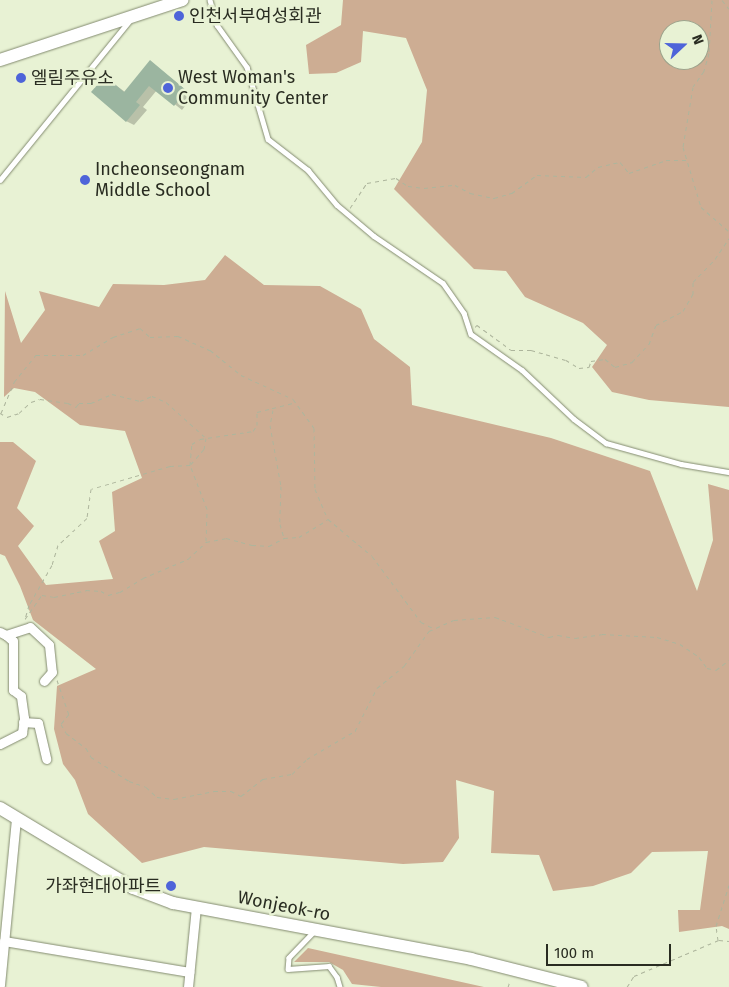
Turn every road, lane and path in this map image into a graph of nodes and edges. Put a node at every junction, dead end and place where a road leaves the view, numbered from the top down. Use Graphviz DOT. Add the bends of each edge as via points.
graph roads {
  1 [pos="182,0"];
  2 [pos="210,0"];
  3 [pos="712,0"];
  4 [pos="722,0"];
  5 [pos="729,8"];
  6 [pos="133,16"];
  7 [pos="0,60"];
  8 [pos="686,160"];
  9 [pos="0,180"];
  10 [pos="347,213"];
  11 [pos="729,231"];
  12 [pos="729,238"];
  13 [pos="471,334"];
  14 [pos="294,403"];
  15 [pos="273,409"];
  16 [pos="0,413"];
  17 [pos="206,438"];
  18 [pos="190,465"];
  19 [pos="729,472"];
  20 [pos="328,519"];
  21 [pos="284,538"];
  22 [pos="206,542"];
  23 [pos="433,628"];
  24 [pos="3,633"];
  25 [pos="729,660"];
  26 [pos="55,674"];
  27 [pos="44,681"];
  28 [pos="23,722"];
  29 [pos="0,744"];
  30 [pos="46,759"];
  31 [pos="0,808"];
  32 [pos="16,818"];
  33 [pos="729,885"];
  34 [pos="196,907"];
  35 [pos="316,930"];
  36 [pos="4,941"];
  37 [pos="718,941"];
  38 [pos="729,941"];
  39 [pos="189,972"];
  40 [pos="0,984"];
  41 [pos="188,987"];
  42 [pos="340,987"];
  43 [pos="582,987"];
  44 [pos="628,987"];
  1 -- 6 [label="street"];
  2 -- 10 [label="lane" via="217,25 246,67 268,139 308,170"];
  3 -- 8 [label="path" via="709,53 704,71 693,87 688,111 683,147"];
  4 -- 5 [label="path"];
  6 -- 7 [label="street"];
  6 -- 9 [label="lane"];
  8 -- 10 [label="path" via="666,160 628,173 620,162 598,167 586,177 537,175 512,193 494,198 470,193 455,185 408,186 396,178 367,183"];
  8 -- 11 [label="path" via="701,207"];
  10 -- 13 [label="lane" via="374,236 443,283 464,313"];
  12 -- 13 [label="path" via="693,282 693,294 683,311 656,324 648,344 632,362 615,367 605,358 592,361 589,368 579,368 566,360 531,350 511,350 478,325"];
  13 -- 19 [label="lane" via="522,370 574,419 606,443 682,464"];
  14 -- 15 [label="path"];
  14 -- 16 [label="path" via="286,395 241,375 210,350 178,336 150,337 140,328 134,333 113,337 83,355 36,355 14,382"];
  14 -- 20 [label="path" via="314,428 315,489"];
  15 -- 17 [label="path" via="256,412 257,425 253,432"];
  15 -- 21 [label="path" via="270,425 281,486 280,527"];
  16 -- 17 [label="path" via="7,416 19,413 40,399 76,407 79,403 92,404 112,394 140,401 152,396 166,402"];
  17 -- 18 [label="path" via="204,449"];
  17 -- 18 [label="path" via="192,444"];
  18 -- 22 [label="path" via="207,509"];
  18 -- 22 [label="path" via="170,466 92,489 87,518 58,545 25,619 42,595 54,597 86,590 108,595 120,592 143,578 188,559"];
  20 -- 21 [label="path" via="294,538"];
  20 -- 23 [label="path" via="351,542 372,556 421,622"];
  21 -- 22 [label="path" via="270,546 252,546 226,538"];
  23 -- 25 [label="path" via="454,620 495,617 549,637 576,638 602,634 657,637 680,644 699,657 707,668 716,670"];
  23 -- 26 [label="path" via="404,666 377,688 355,731 307,759 292,774 263,779 242,796 231,791 214,790 174,799 157,797 146,787 129,781 92,758 61,724 69,714"];
  24 -- 27 [label="street" via="30,627 49,645 52,672"];
  24 -- 28 [label="street" via="13,641 13,690 22,696"];
  28 -- 29 [label="street" via="22,732"];
  28 -- 30 [label="street" via="38,723"];
  31 -- 32 [label="street, Wonjeok-ro"];
  32 -- 34 [label="street, Wonjeok-ro" via="132,888"];
  32 -- 36 [label="street"];
  33 -- 37 [label="path" via="716,926"];
  34 -- 35 [label="street, Wonjeok-ro"];
  34 -- 39 [label="street"];
  35 -- 42 [label="lane" via="289,958 288,969 328,966"];
  35 -- 43 [label="street, Wonjeok-ro" via="471,960"];
  36 -- 39 [label="street"];
  36 -- 40 [label="street"];
  37 -- 38 [label="path"];
  37 -- 44 [label="path" via="634,976"];
  39 -- 41 [label="street"];
}
